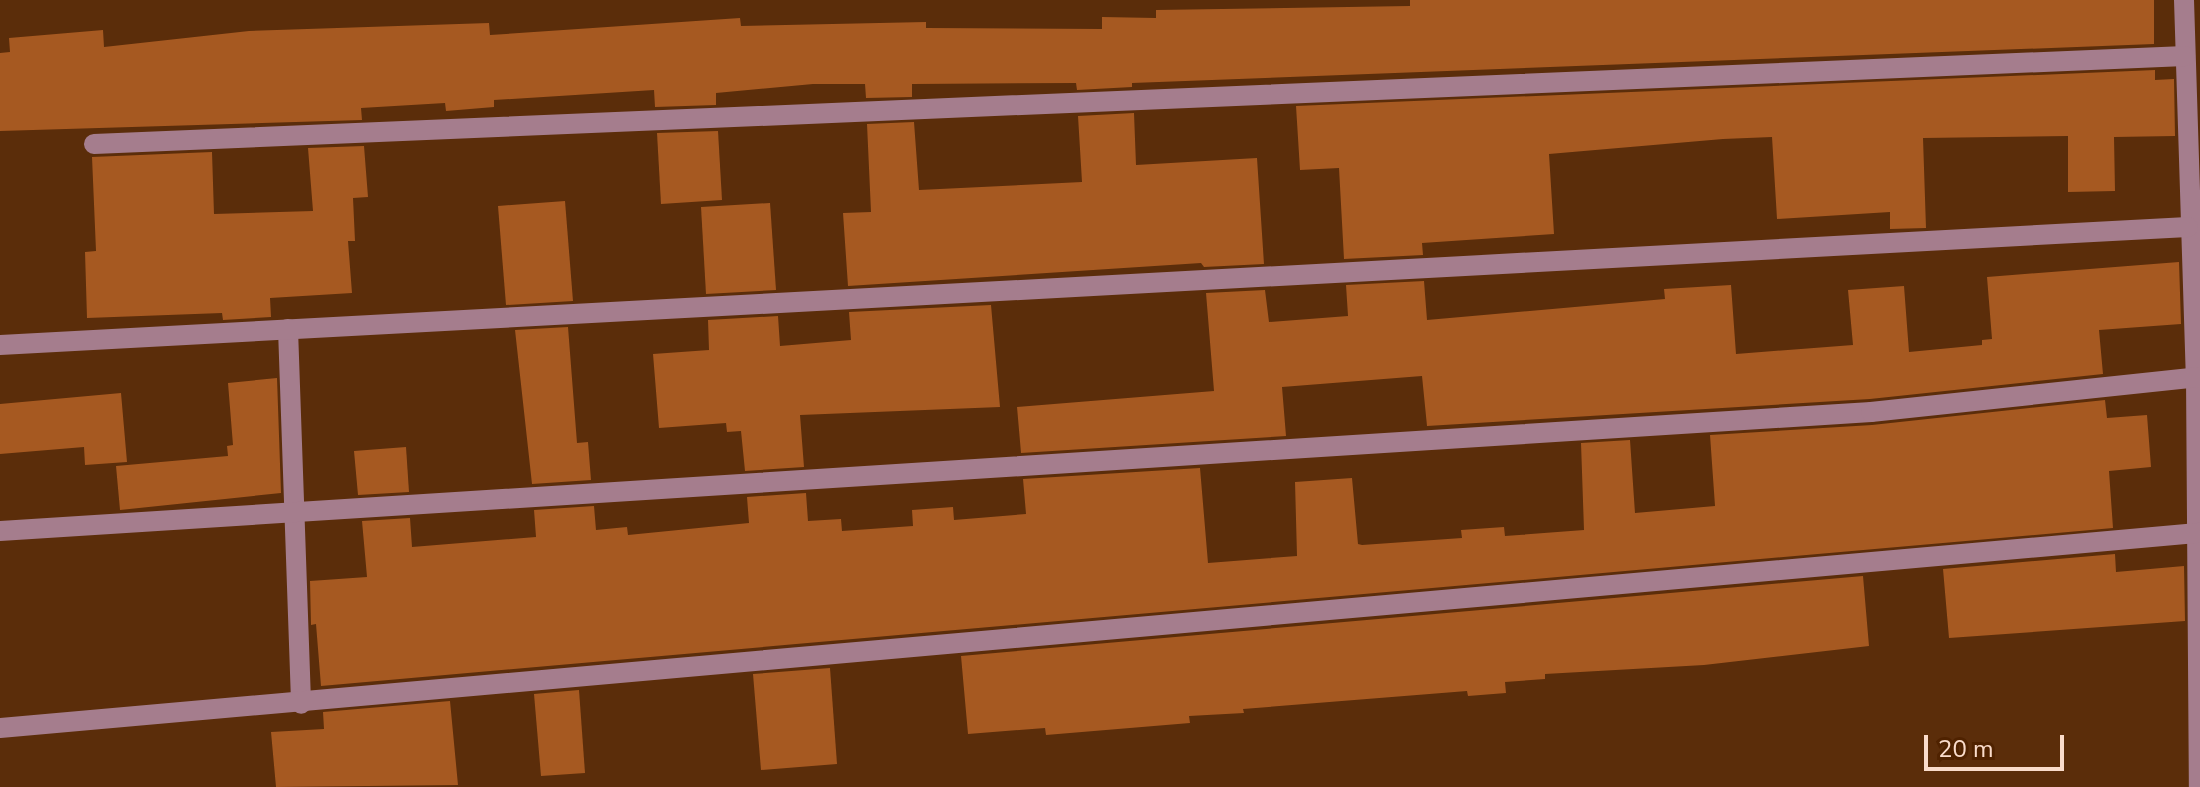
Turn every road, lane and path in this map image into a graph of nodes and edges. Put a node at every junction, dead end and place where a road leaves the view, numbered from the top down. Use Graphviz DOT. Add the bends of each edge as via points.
graph roads {
  1 [pos="2184,0"];
  2 [pos="2185,56"];
  3 [pos="94,144"];
  4 [pos="2188,227"];
  5 [pos="288,329"];
  6 [pos="0,345"];
  7 [pos="2198,377"];
  8 [pos="291,512"];
  9 [pos="0,531"];
  10 [pos="2199,533"];
  11 [pos="2198,592"];
  12 [pos="301,704"];
  13 [pos="0,728"];
  14 [pos="2199,787"];
  1 -- 2 [label="street"];
  2 -- 3 [label="street"];
  2 -- 4 [label="street"];
  4 -- 5 [label="street"];
  4 -- 7 [label="street"];
  5 -- 6 [label="street"];
  5 -- 8 [label="street"];
  7 -- 8 [label="street" via="1871,412"];
  7 -- 10 [label="street"];
  8 -- 9 [label="street"];
  8 -- 12 [label="street"];
  10 -- 11 [label="street"];
  10 -- 12 [label="street"];
  11 -- 14 [label="street"];
  12 -- 13 [label="street"];
}
